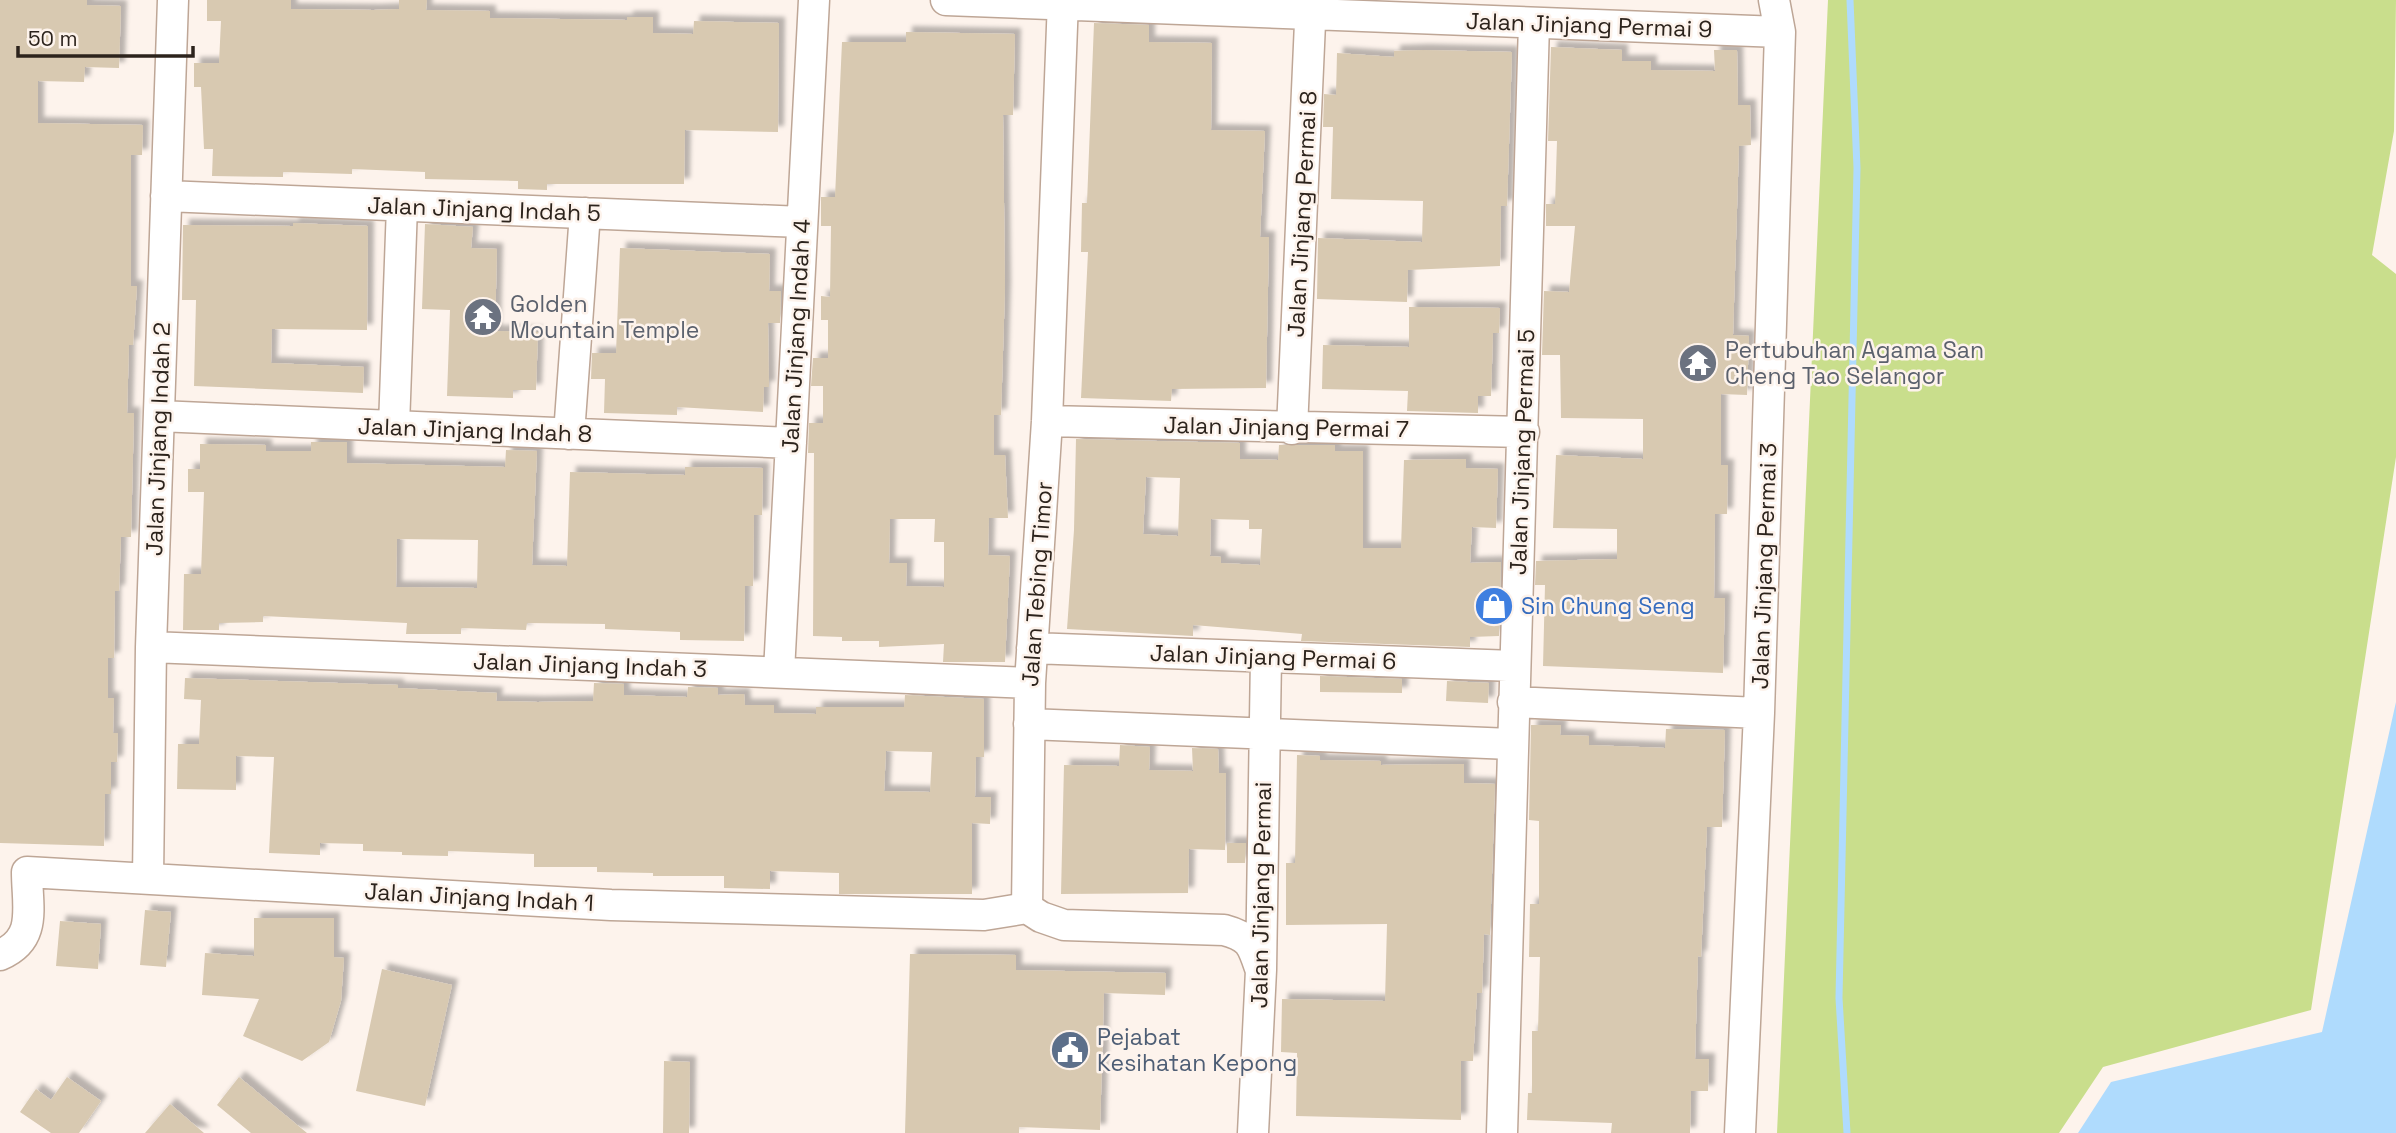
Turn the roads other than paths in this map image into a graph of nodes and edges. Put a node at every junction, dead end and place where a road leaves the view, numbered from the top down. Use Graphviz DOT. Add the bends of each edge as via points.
graph roads {
  1 [pos="173,0"];
  2 [pos="814,0"];
  3 [pos="946,0"];
  4 [pos="1774,0"];
  5 [pos="1063,3"];
  6 [pos="1311,7"];
  7 [pos="1534,23"];
  8 [pos="1780,32"];
  9 [pos="166,196"];
  10 [pos="402,205"];
  11 [pos="585,213"];
  12 [pos="802,222"];
  13 [pos="159,416"];
  14 [pos="1048,421"];
  15 [pos="394,426"];
  16 [pos="1292,429"];
  17 [pos="1524,432"];
  18 [pos="569,433"];
  19 [pos="791,443"];
  20 [pos="151,646"];
  21 [pos="1032,648"];
  22 [pos="1266,657"];
  23 [pos="1514,666"];
  24 [pos="779,672"];
  25 [pos="1030,683"];
  26 [pos="1513,702"];
  27 [pos="1759,713"];
  28 [pos="1028,724"];
  29 [pos="1265,734"];
  30 [pos="1511,744"];
  31 [pos="148,878"];
  32 [pos="1027,908"];
  33 [pos="0,954"];
  34 [pos="1261,970"];
  35 [pos="1253,1133"];
  36 [pos="1502,1133"];
  37 [pos="1740,1133"];
  1 -- 9 [label="street, Jalan Jinjang Indah 2"];
  2 -- 12 [label="street, Jalan Jinjang Indah 4"];
  3 -- 5 [label="street, Jalan Jinjang Permai 9"];
  4 -- 8 [label="street, Jalan Jinjang Permai 3"];
  5 -- 6 [label="street, Jalan Jinjang Permai 9"];
  5 -- 14 [label="street, Jalan Tebing Timor"];
  6 -- 7 [label="street, Jalan Jinjang Permai 9"];
  6 -- 16 [label="street, Jalan Jinjang Permai 8"];
  7 -- 8 [label="street, Jalan Jinjang Permai 9"];
  7 -- 17 [label="street, Jalan Jinjang Permai 5"];
  8 -- 27 [label="street, Jalan Jinjang Permai 3"];
  9 -- 10 [label="street, Jalan Jinjang Indah 5"];
  9 -- 13 [label="street, Jalan Jinjang Indah 2"];
  10 -- 11 [label="street, Jalan Jinjang Indah 5"];
  10 -- 15 [label="street"];
  11 -- 12 [label="street, Jalan Jinjang Indah 5"];
  11 -- 18 [label="street"];
  12 -- 19 [label="street, Jalan Jinjang Indah 4"];
  13 -- 15 [label="street, Jalan Jinjang Indah 8"];
  13 -- 20 [label="street, Jalan Jinjang Indah 2"];
  14 -- 16 [label="street, Jalan Jinjang Permai 7"];
  14 -- 21 [label="street, Jalan Tebing Timor"];
  15 -- 18 [label="street, Jalan Jinjang Indah 8"];
  16 -- 17 [label="street, Jalan Jinjang Permai 7"];
  17 -- 23 [label="street, Jalan Jinjang Permai 5"];
  18 -- 19 [label="street, Jalan Jinjang Indah 8"];
  19 -- 24 [label="street, Jalan Jinjang Indah 4"];
  20 -- 24 [label="street, Jalan Jinjang Indah 3"];
  20 -- 31 [label="street, Jalan Jinjang Indah 2"];
  21 -- 22 [label="street, Jalan Jinjang Permai 6"];
  21 -- 25 [label="street, Jalan Tebing Timor"];
  22 -- 23 [label="street, Jalan Jinjang Permai 6"];
  22 -- 29 [label="street, Jalan Jinjang Permai"];
  23 -- 26 [label="street, Jalan Jinjang Permai 5"];
  24 -- 25 [label="street, Jalan Jinjang Indah 3"];
  25 -- 28 [label="street, Jalan Tebing Timor"];
  26 -- 27 [label="street"];
  26 -- 30 [label="street, Jalan Jinjang Permai 5"];
  27 -- 37 [label="street, Jalan Jinjang Permai 3"];
  28 -- 29 [label="street"];
  28 -- 32 [label="street, Jalan Tebing Timor"];
  29 -- 30 [label="street"];
  29 -- 34 [label="street, Jalan Jinjang Permai"];
  30 -- 36 [label="street, Jalan Jinjang Permai 5"];
  31 -- 32 [label="street, Jalan Jinjang Indah 1" via="611,905 984,915"];
  31 -- 33 [label="street, Jalan Jinjang Indah 1" via="27,872 27,930 16,948"];
  32 -- 34 [label="street" via="1064,925 1224,930 1243,935"];
  34 -- 35 [label="street, Jalan Jinjang Permai"];
}
